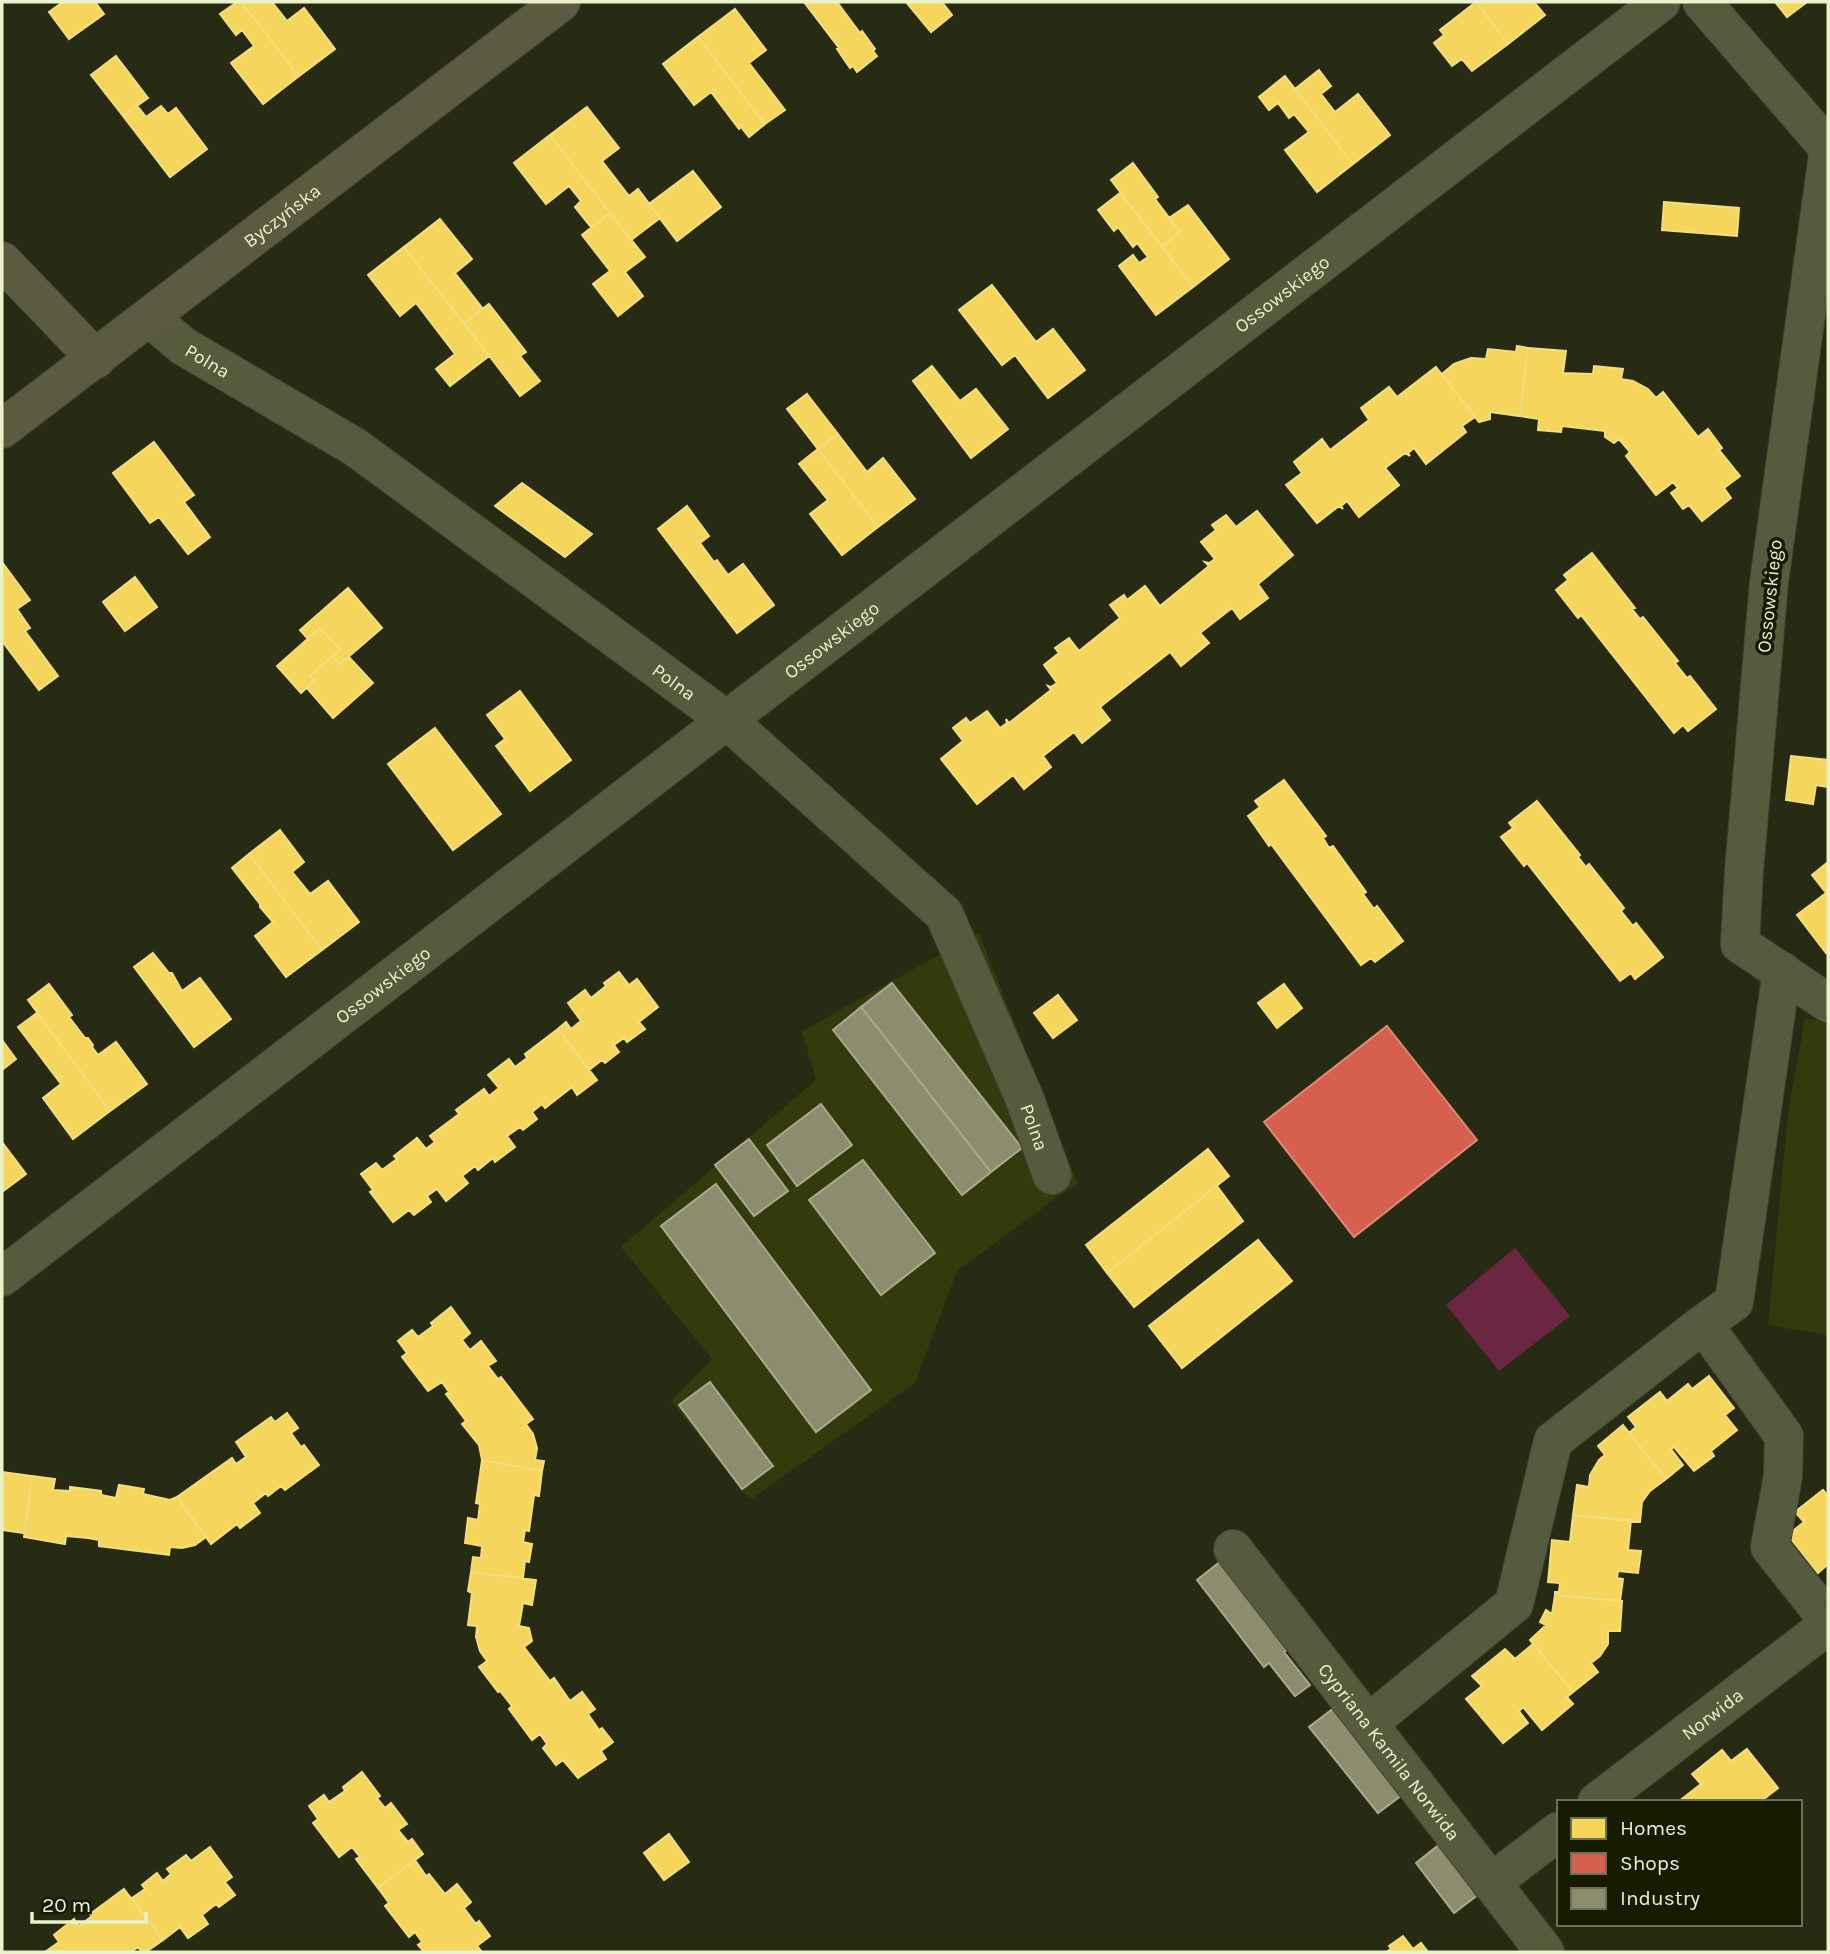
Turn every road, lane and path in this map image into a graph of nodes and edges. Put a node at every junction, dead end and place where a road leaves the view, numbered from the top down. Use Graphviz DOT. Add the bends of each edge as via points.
graph roads {
  1 [pos="561,2"];
  2 [pos="1661,2"];
  3 [pos="1702,2"];
  4 [pos="2,261"];
  5 [pos="150,318"];
  6 [pos="96,359"];
  7 [pos="2,429"];
  8 [pos="728,721"];
  9 [pos="1782,971"];
  10 [pos="1828,1003"];
  11 [pos="1052,1175"];
  12 [pos="2,1277"];
  13 [pos="1703,1324"];
  14 [pos="1233,1549"];
  15 [pos="1828,1623"];
  16 [pos="1368,1723"];
  17 [pos="1600,1800"];
  18 [pos="1557,1833"];
  19 [pos="1491,1883"];
  20 [pos="1545,1952"];
  1 -- 5 [label="street, Byczyńska"];
  2 -- 8 [label="street, Ossowskiego"];
  3 -- 9 [label="street, Ossowskiego" via="1825,144 1828,155 1769,582 1744,871 1740,944"];
  4 -- 6 [label="street"];
  5 -- 6 [label="street, Byczyńska"];
  5 -- 8 [label="street, Polna" via="183,346 355,447"];
  6 -- 7 [label="street, Byczyńska"];
  8 -- 11 [label="street, Polna" via="944,914 1024,1097"];
  8 -- 12 [label="street, Ossowskiego"];
  9 -- 10 [label="street, Ossowskiego"];
  9 -- 13 [label="street" via="1734,1302"];
  13 -- 15 [label="street" via="1784,1436 1783,1476 1769,1547"];
  13 -- 16 [label="street" via="1553,1441 1514,1605"];
  14 -- 16 [label="street, Cypriana Kamila Norwida"];
  15 -- 17 [label="street, Norwida"];
  16 -- 19 [label="street, Cypriana Kamila Norwida"];
  18 -- 19 [label="street"];
  19 -- 20 [label="street, Cypriana Kamila Norwida"];
}
